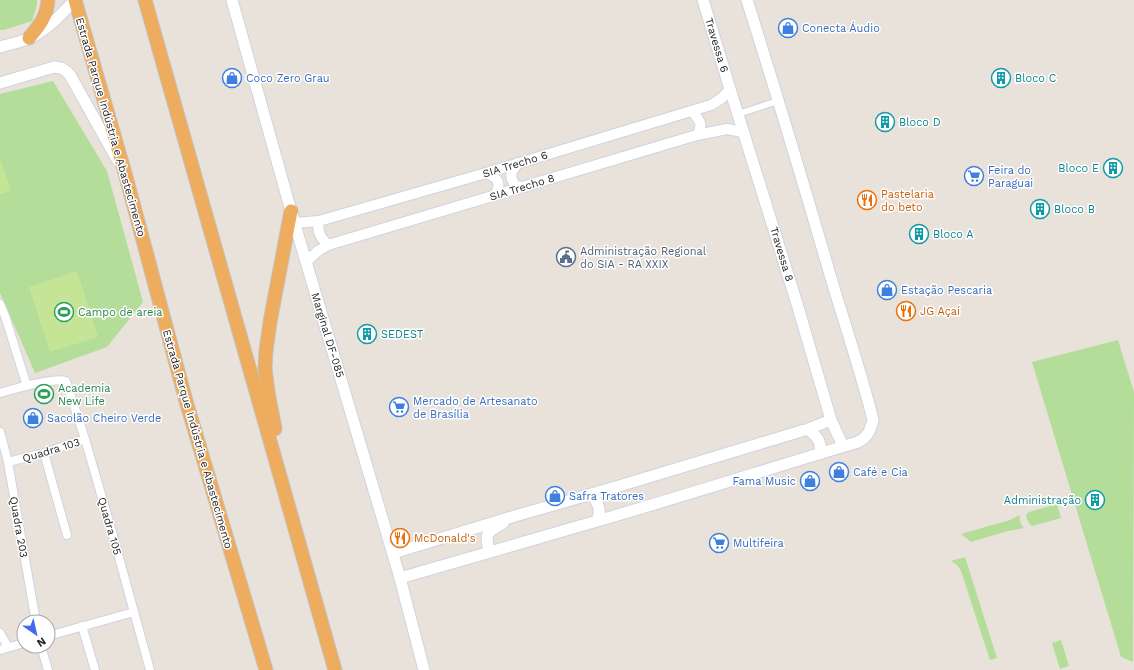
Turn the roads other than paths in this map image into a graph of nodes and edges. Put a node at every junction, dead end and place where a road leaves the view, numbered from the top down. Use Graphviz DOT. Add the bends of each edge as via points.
graph roads {
  1 [pos="48,0"];
  2 [pos="75,0"];
  3 [pos="145,0"];
  4 [pos="232,0"];
  5 [pos="703,0"];
  6 [pos="747,0"];
  7 [pos="29,38"];
  8 [pos="0,47"];
  9 [pos="0,82"];
  10 [pos="730,89"];
  11 [pos="778,101"];
  12 [pos="692,111"];
  13 [pos="738,114"];
  14 [pos="743,132"];
  15 [pos="697,135"];
  16 [pos="518,163"];
  17 [pos="125,173"];
  18 [pos="486,173"];
  19 [pos="524,187"];
  20 [pos="495,195"];
  21 [pos="292,217"];
  22 [pos="319,221"];
  23 [pos="328,245"];
  24 [pos="306,262"];
  25 [pos="0,304"];
  26 [pos="27,386"];
  27 [pos="0,393"];
  28 [pos="831,420"];
  29 [pos="808,429"];
  30 [pos="0,432"];
  31 [pos="85,440"];
  32 [pos="843,446"];
  33 [pos="44,453"];
  34 [pos="820,454"];
  35 [pos="8,462"];
  36 [pos="592,494"];
  37 [pos="515,516"];
  38 [pos="597,521"];
  39 [pos="293,523"];
  40 [pos="67,535"];
  41 [pos="489,552"];
  42 [pos="392,553"];
  43 [pos="400,578"];
  44 [pos="134,612"];
  45 [pos="35,614"];
  46 [pos="82,626"];
  47 [pos="0,633"];
  48 [pos="56,634"];
  49 [pos="16,645"];
  50 [pos="8,647"];
  51 [pos="0,650"];
  52 [pos="43,654"];
  53 [pos="48,670"];
  54 [pos="95,670"];
  55 [pos="150,670"];
  56 [pos="266,670"];
  57 [pos="335,670"];
  58 [pos="424,670"];
  1 -- 7 [label="highway" via="43,20"];
  2 -- 7 [label="main road" via="46,29"];
  2 -- 17 [label="highway, Estrada Parque Indústria e Abastecimento"];
  3 -- 39 [label="highway"];
  4 -- 21 [label="main road, Marginal DF-085"];
  5 -- 10 [label="main road, Travessa 6"];
  6 -- 11 [label="main road"];
  7 -- 8 [label="main road"];
  9 -- 17 [label="main road" via="54,68 66,70"];
  10 -- 12 [label="street, SIA Trecho 6" via="711,105"];
  10 -- 13 [label="main road, Travessa 8"];
  11 -- 13 [label="street"];
  11 -- 32 [label="main road" via="873,420 870,432 862,440"];
  12 -- 15 [label="street" via="701,126"];
  12 -- 16 [label="street, SIA Trecho 6"];
  13 -- 14 [label="main road, Travessa 8"];
  14 -- 15 [label="street, SIA Trecho 8" via="727,129"];
  14 -- 28 [label="main road, Travessa 8"];
  15 -- 19 [label="street, SIA Trecho 8"];
  16 -- 18 [label="street, SIA Trecho 6"];
  16 -- 19 [label="street" via="511,172 512,180 516,186"];
  17 -- 56 [label="highway, Estrada Parque Indústria e Abastecimento" via="186,401"];
  18 -- 20 [label="street" via="494,177 499,184"];
  18 -- 22 [label="street, SIA Trecho 6"];
  19 -- 20 [label="street, SIA Trecho 8"];
  20 -- 23 [label="street, SIA Trecho 8"];
  21 -- 22 [label="street, SIA Trecho 6"];
  21 -- 24 [label="main road, Marginal DF-085"];
  21 -- 39 [label="highway" via="270,322 265,368"];
  22 -- 23 [label="street" via="320,235"];
  23 -- 24 [label="street, SIA Trecho 8"];
  24 -- 42 [label="main road, Marginal DF-085"];
  25 -- 26 [label="street"];
  26 -- 27 [label="street, Quadra 103"];
  26 -- 31 [label="street, Quadra 103" via="56,380 66,381"];
  28 -- 29 [label="main road"];
  28 -- 32 [label="main road, Travessa 8"];
  29 -- 34 [label="main road" via="821,445"];
  29 -- 36 [label="main road"];
  30 -- 35 [label="street, Quadra 203"];
  31 -- 33 [label="street, Quadra 103"];
  31 -- 44 [label="street, Quadra 105"];
  32 -- 34 [label="main road"];
  33 -- 35 [label="street, Quadra 103"];
  33 -- 40 [label="street"];
  34 -- 38 [label="main road"];
  35 -- 45 [label="street, Quadra 203"];
  36 -- 37 [label="main road"];
  36 -- 38 [label="main road" via="600,510"];
  37 -- 41 [label="main road" via="487,534"];
  37 -- 42 [label="main road"];
  38 -- 41 [label="main road"];
  39 -- 57 [label="highway"];
  41 -- 43 [label="main road"];
  42 -- 43 [label="main road, Marginal DF-085"];
  43 -- 58 [label="main road, Marginal DF-085"];
  44 -- 46 [label="street"];
  44 -- 55 [label="street, Quadra 105"];
  46 -- 48 [label="street"];
  46 -- 54 [label="street"];
  47 -- 50 [label="street"];
  49 -- 50 [label="street"];
  50 -- 51 [label="street"];
  52 -- 53 [label="street"];
}
